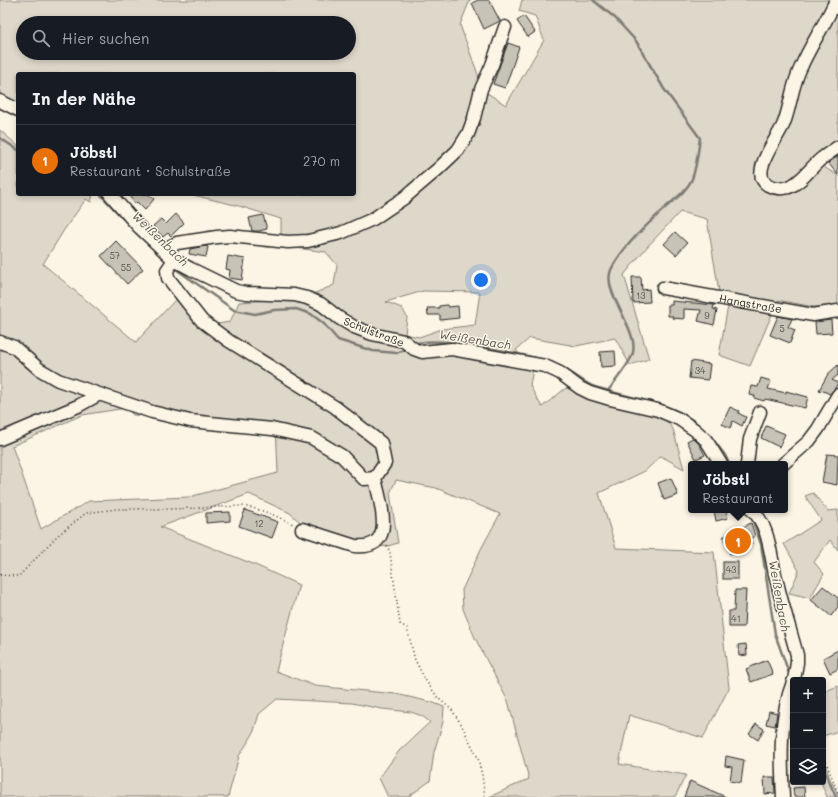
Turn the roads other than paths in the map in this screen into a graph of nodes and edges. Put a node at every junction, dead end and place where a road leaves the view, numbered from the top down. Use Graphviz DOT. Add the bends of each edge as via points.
graph roads {
  1 [pos="836,0"];
  2 [pos="505,27"];
  3 [pos="0,101"];
  4 [pos="16,109"];
  5 [pos="838,146"];
  6 [pos="112,196"];
  7 [pos="170,261"];
  8 [pos="663,288"];
  9 [pos="838,311"];
  10 [pos="0,342"];
  11 [pos="98,395"];
  12 [pos="838,395"];
  13 [pos="760,412"];
  14 [pos="0,438"];
  15 [pos="718,461"];
  16 [pos="747,461"];
  17 [pos="786,461"];
  18 [pos="375,478"];
  19 [pos="755,513"];
  20 [pos="302,529"];
  21 [pos="794,677"];
  22 [pos="790,691"];
  23 [pos="783,797"];
  1 -- 5 [label="street" via="800,68 785,122 761,168 762,177 772,187 789,187 802,179"];
  2 -- 7 [label="street" via="481,89 468,134 458,150 438,170 404,198 373,219 341,232 308,241 217,237 171,246"];
  3 -- 4 [label="street"];
  6 -- 7 [label="street"];
  7 -- 15 [label="street, Schulstraße" via="236,291 307,298 321,304 354,327 404,341 422,352 452,350 545,366 590,393 658,410 679,419 706,440"];
  7 -- 18 [label="street" via="168,278 202,321 229,342 334,407 381,443 385,463"];
  8 -- 9 [label="street, Hangstraße" via="813,315"];
  10 -- 11 [label="street" via="14,347 39,369 58,380"];
  11 -- 14 [label="street" via="78,406"];
  11 -- 18 [label="street" via="190,421 272,429 312,438 342,456 364,479"];
  12 -- 17 [label="street" via="809,441"];
  13 -- 16 [label="street" via="750,439"];
  18 -- 20 [label="street" via="383,521 382,534 376,542 370,546 355,546"];
  19 -- 21 [label="street" via="766,533 797,655"];
  22 -- 23 [label="street" via="784,716"];
}
